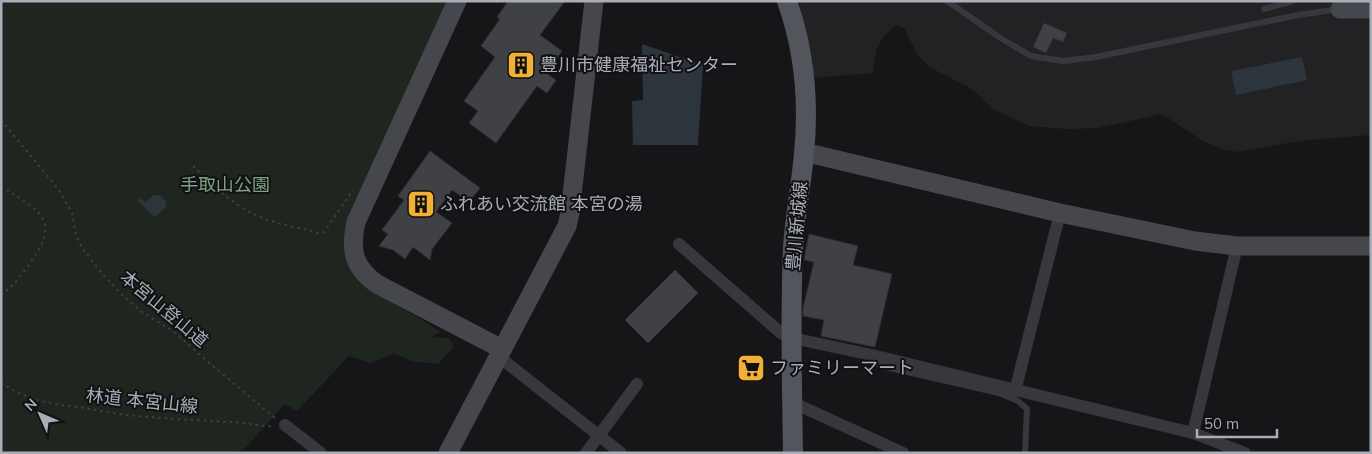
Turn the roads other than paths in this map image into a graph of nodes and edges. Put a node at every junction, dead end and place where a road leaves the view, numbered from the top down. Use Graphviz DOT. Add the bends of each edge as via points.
graph roads {
  1 [pos="457,1"];
  2 [pos="594,1"];
  3 [pos="786,1"];
  4 [pos="947,1"];
  5 [pos="1293,1"];
  6 [pos="1342,5"];
  7 [pos="1371,9"];
  8 [pos="1264,10"];
  9 [pos="804,152"];
  10 [pos="1060,213"];
  11 [pos="679,244"];
  12 [pos="1237,246"];
  13 [pos="1371,246"];
  14 [pos="792,338"];
  15 [pos="500,352"];
  16 [pos="872,355"];
  17 [pos="637,384"];
  18 [pos="1015,391"];
  19 [pos="792,405"];
  20 [pos="285,425"];
  21 [pos="1193,433"];
  22 [pos="599,435"];
  23 [pos="901,452"];
  24 [pos="321,453"];
  25 [pos="448,453"];
  26 [pos="586,453"];
  27 [pos="621,453"];
  28 [pos="793,453"];
  29 [pos="1025,453"];
  30 [pos="1245,453"];
  1 -- 15 [label="street" via="356,222 352,240 360,267 372,280"];
  2 -- 15 [label="street" via="567,226"];
  3 -- 9 [label="main road, 豊川新城線" via="801,49 806,106"];
  4 -- 6 [label="lane" via="1031,56 1063,61 1096,57"];
  5 -- 8 [label="lane"];
  6 -- 7 [label="street"];
  9 -- 10 [label="street"];
  9 -- 14 [label="main road, 豊川新城線" via="794,240"];
  10 -- 12 [label="street" via="1196,241"];
  10 -- 18 [label="street"];
  11 -- 14 [label="street" via="781,333"];
  12 -- 13 [label="street"];
  12 -- 21 [label="street"];
  14 -- 16 [label="street"];
  14 -- 19 [label="main road, 豊川新城線"];
  15 -- 22 [label="street"];
  15 -- 25 [label="street"];
  16 -- 18 [label="street"];
  16 -- 29 [label="lane" via="881,366 1018,401 1027,409"];
  17 -- 22 [label="street"];
  18 -- 21 [label="street"];
  19 -- 23 [label="street"];
  19 -- 28 [label="main road, 豊川新城線"];
  20 -- 24 [label="street"];
  21 -- 30 [label="street"];
  22 -- 26 [label="street"];
  22 -- 27 [label="street"];
}
